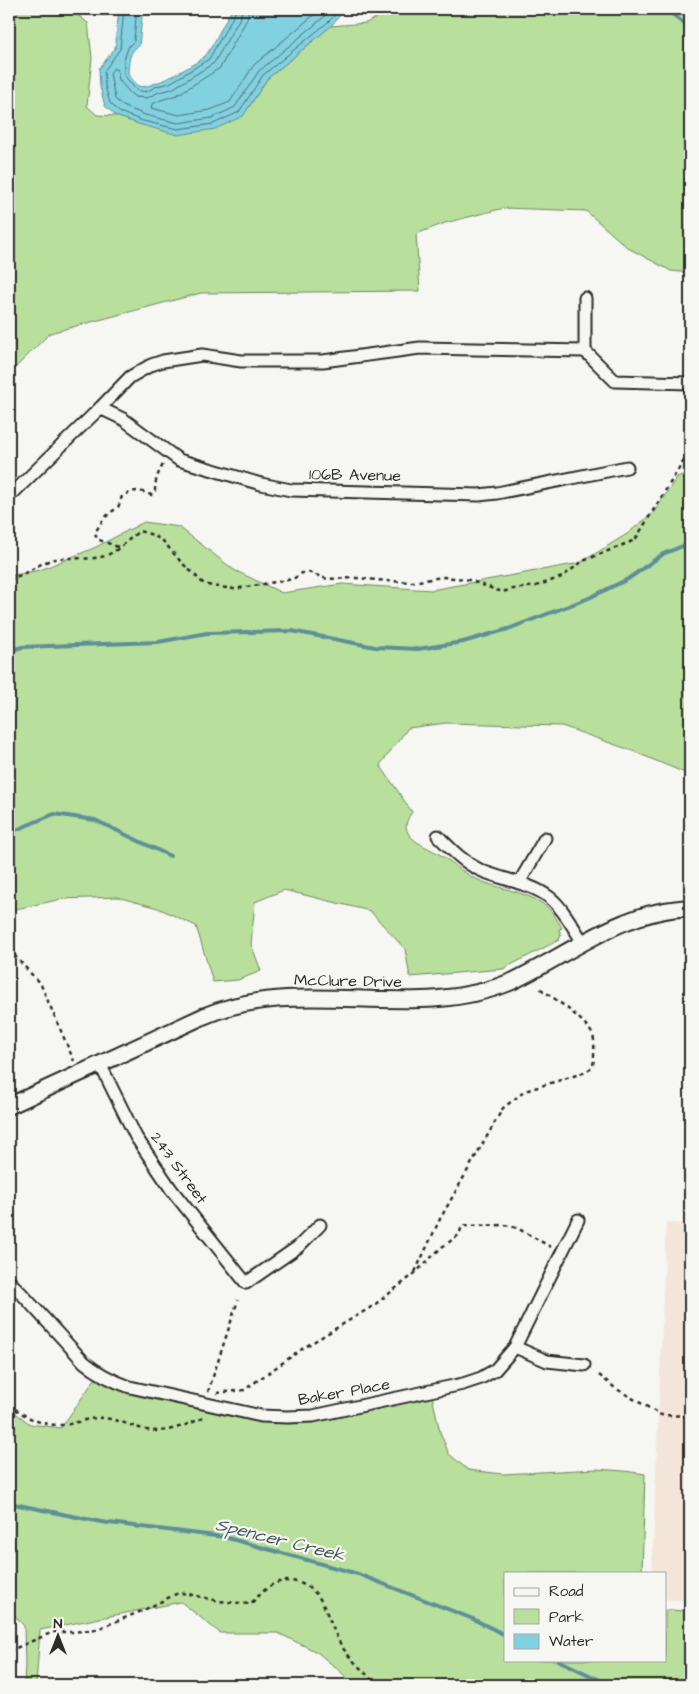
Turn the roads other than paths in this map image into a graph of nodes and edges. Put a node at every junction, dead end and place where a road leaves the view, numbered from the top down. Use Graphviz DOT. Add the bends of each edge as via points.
graph roads {
  1 [pos="585,298"];
  2 [pos="585,351"];
  3 [pos="690,383"];
  4 [pos="100,408"];
  5 [pos="627,467"];
  6 [pos="9,495"];
  7 [pos="438,836"];
  8 [pos="545,838"];
  9 [pos="519,883"];
  10 [pos="690,908"];
  11 [pos="584,943"];
  12 [pos="100,1064"];
  13 [pos="9,1106"];
  14 [pos="578,1220"];
  15 [pos="320,1225"];
  16 [pos="9,1281"];
  17 [pos="514,1347"];
  18 [pos="584,1365"];
  1 -- 2 [label="street"];
  2 -- 3 [label="street" via="615,381"];
  2 -- 4 [label="street" via="420,348 323,361 241,361 202,355 151,365 130,377"];
  4 -- 5 [label="street, 106B Avenue" via="123,419 179,460 291,490 497,494"];
  4 -- 6 [label="street"];
  7 -- 9 [label="street" via="465,861"];
  8 -- 9 [label="street"];
  9 -- 11 [label="street" via="536,889 553,901"];
  10 -- 11 [label="street, McClure Drive" via="641,915"];
  11 -- 12 [label="street, McClure Drive" via="506,984 457,997 430,1000 286,998 231,1006"];
  12 -- 13 [label="street, McClure Drive"];
  12 -- 15 [label="street, 243 Street" via="136,1137 171,1188 246,1283 298,1247"];
  14 -- 17 [label="street, Baker Place"];
  16 -- 17 [label="street, Baker Place" via="84,1362 113,1381 261,1416 313,1416 463,1384 495,1370"];
  17 -- 18 [label="street" via="547,1361"];
}
